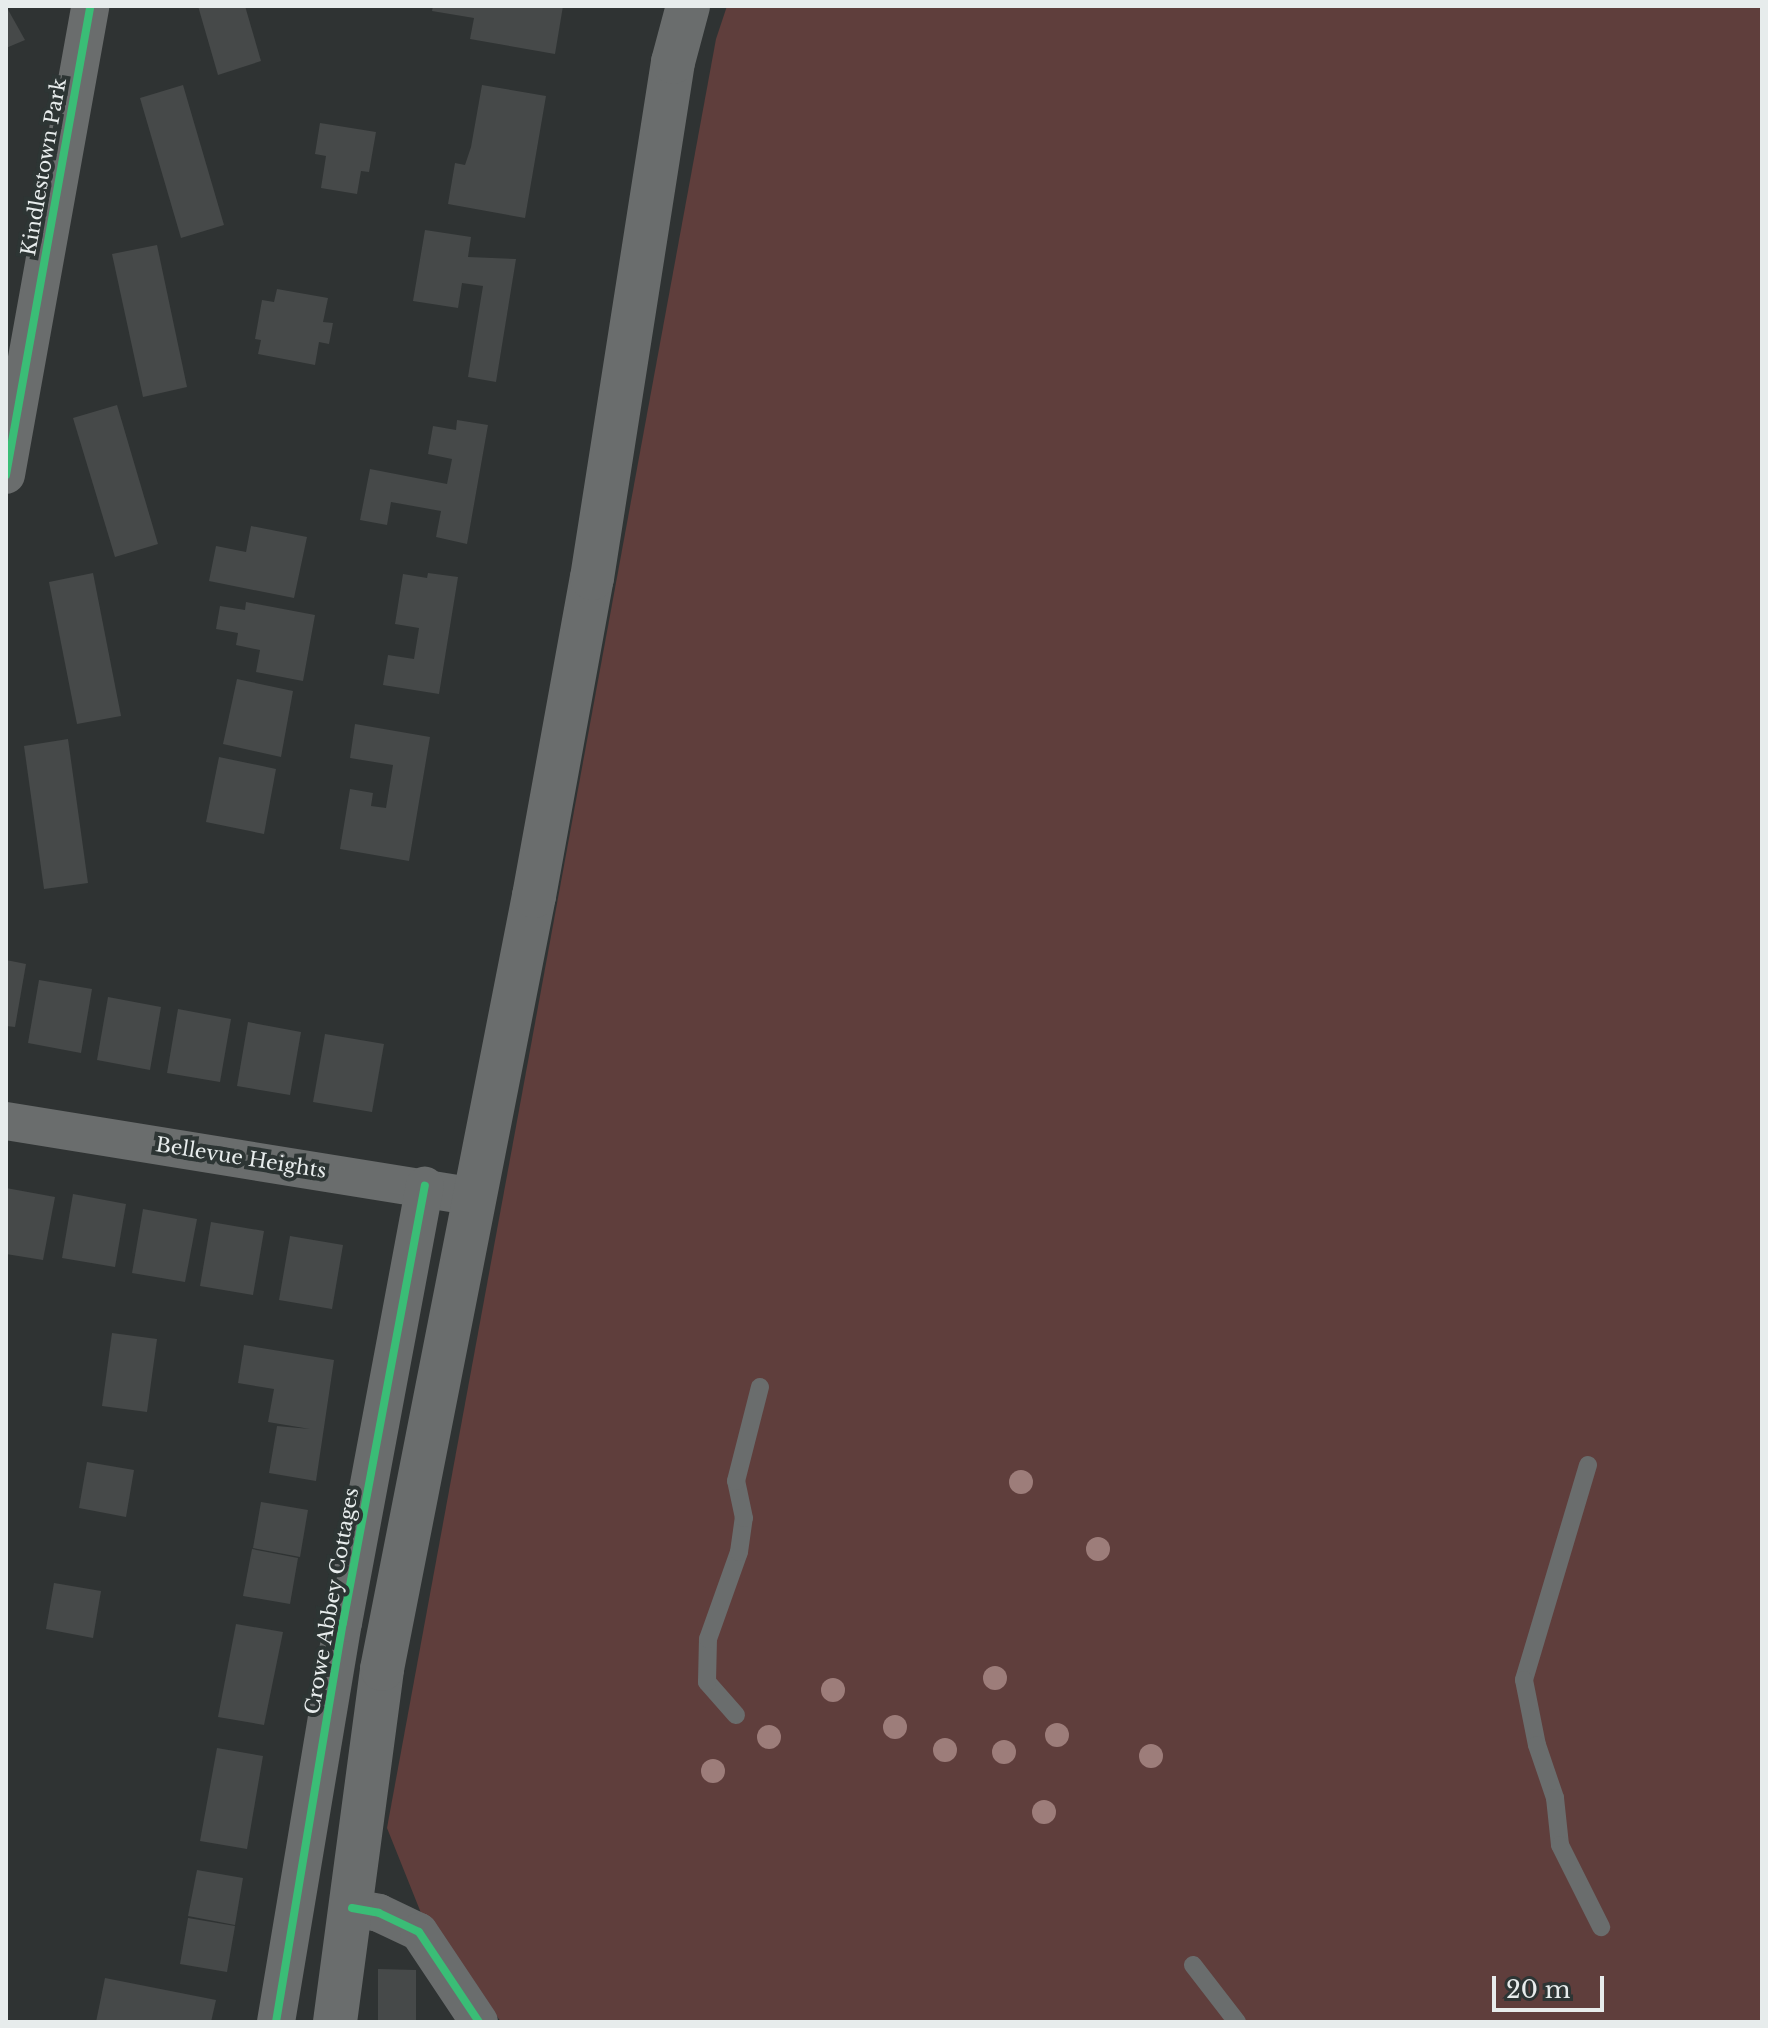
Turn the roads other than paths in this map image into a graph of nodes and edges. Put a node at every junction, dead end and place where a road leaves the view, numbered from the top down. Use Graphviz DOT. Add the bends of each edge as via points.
graph roads {
  1 [pos="90,6"];
  2 [pos="688,6"];
  3 [pos="6,475"];
  4 [pos="6,1121"];
  5 [pos="425,1186"];
  6 [pos="476,1197"];
  7 [pos="760,1387"];
  8 [pos="1588,1465"];
  9 [pos="736,1715"];
  10 [pos="352,1908"];
  11 [pos="1601,1927"];
  12 [pos="1193,1965"];
  13 [pos="276,2022"];
  14 [pos="335,2022"];
  15 [pos="479,2022"];
  16 [pos="1237,2022"];
  1 -- 3 [label="street, Kindlestown Park"];
  2 -- 6 [label="main road" via="673,62 592,578"];
  4 -- 5 [label="street, Bellevue Heights"];
  5 -- 6 [label="street, Bellevue Heights"];
  5 -- 13 [label="street, Crowe Abbey Cottages"];
  6 -- 10 [label="main road" via="382,1669"];
  7 -- 9 [label="lane" via="736,1481 744,1518 739,1552 708,1639 707,1682"];
  8 -- 11 [label="lane" via="1524,1680 1555,1798 1560,1845"];
  10 -- 14 [label="main road"];
  10 -- 15 [label="street" via="379,1913 419,1932"];
  12 -- 16 [label="lane"];
}
